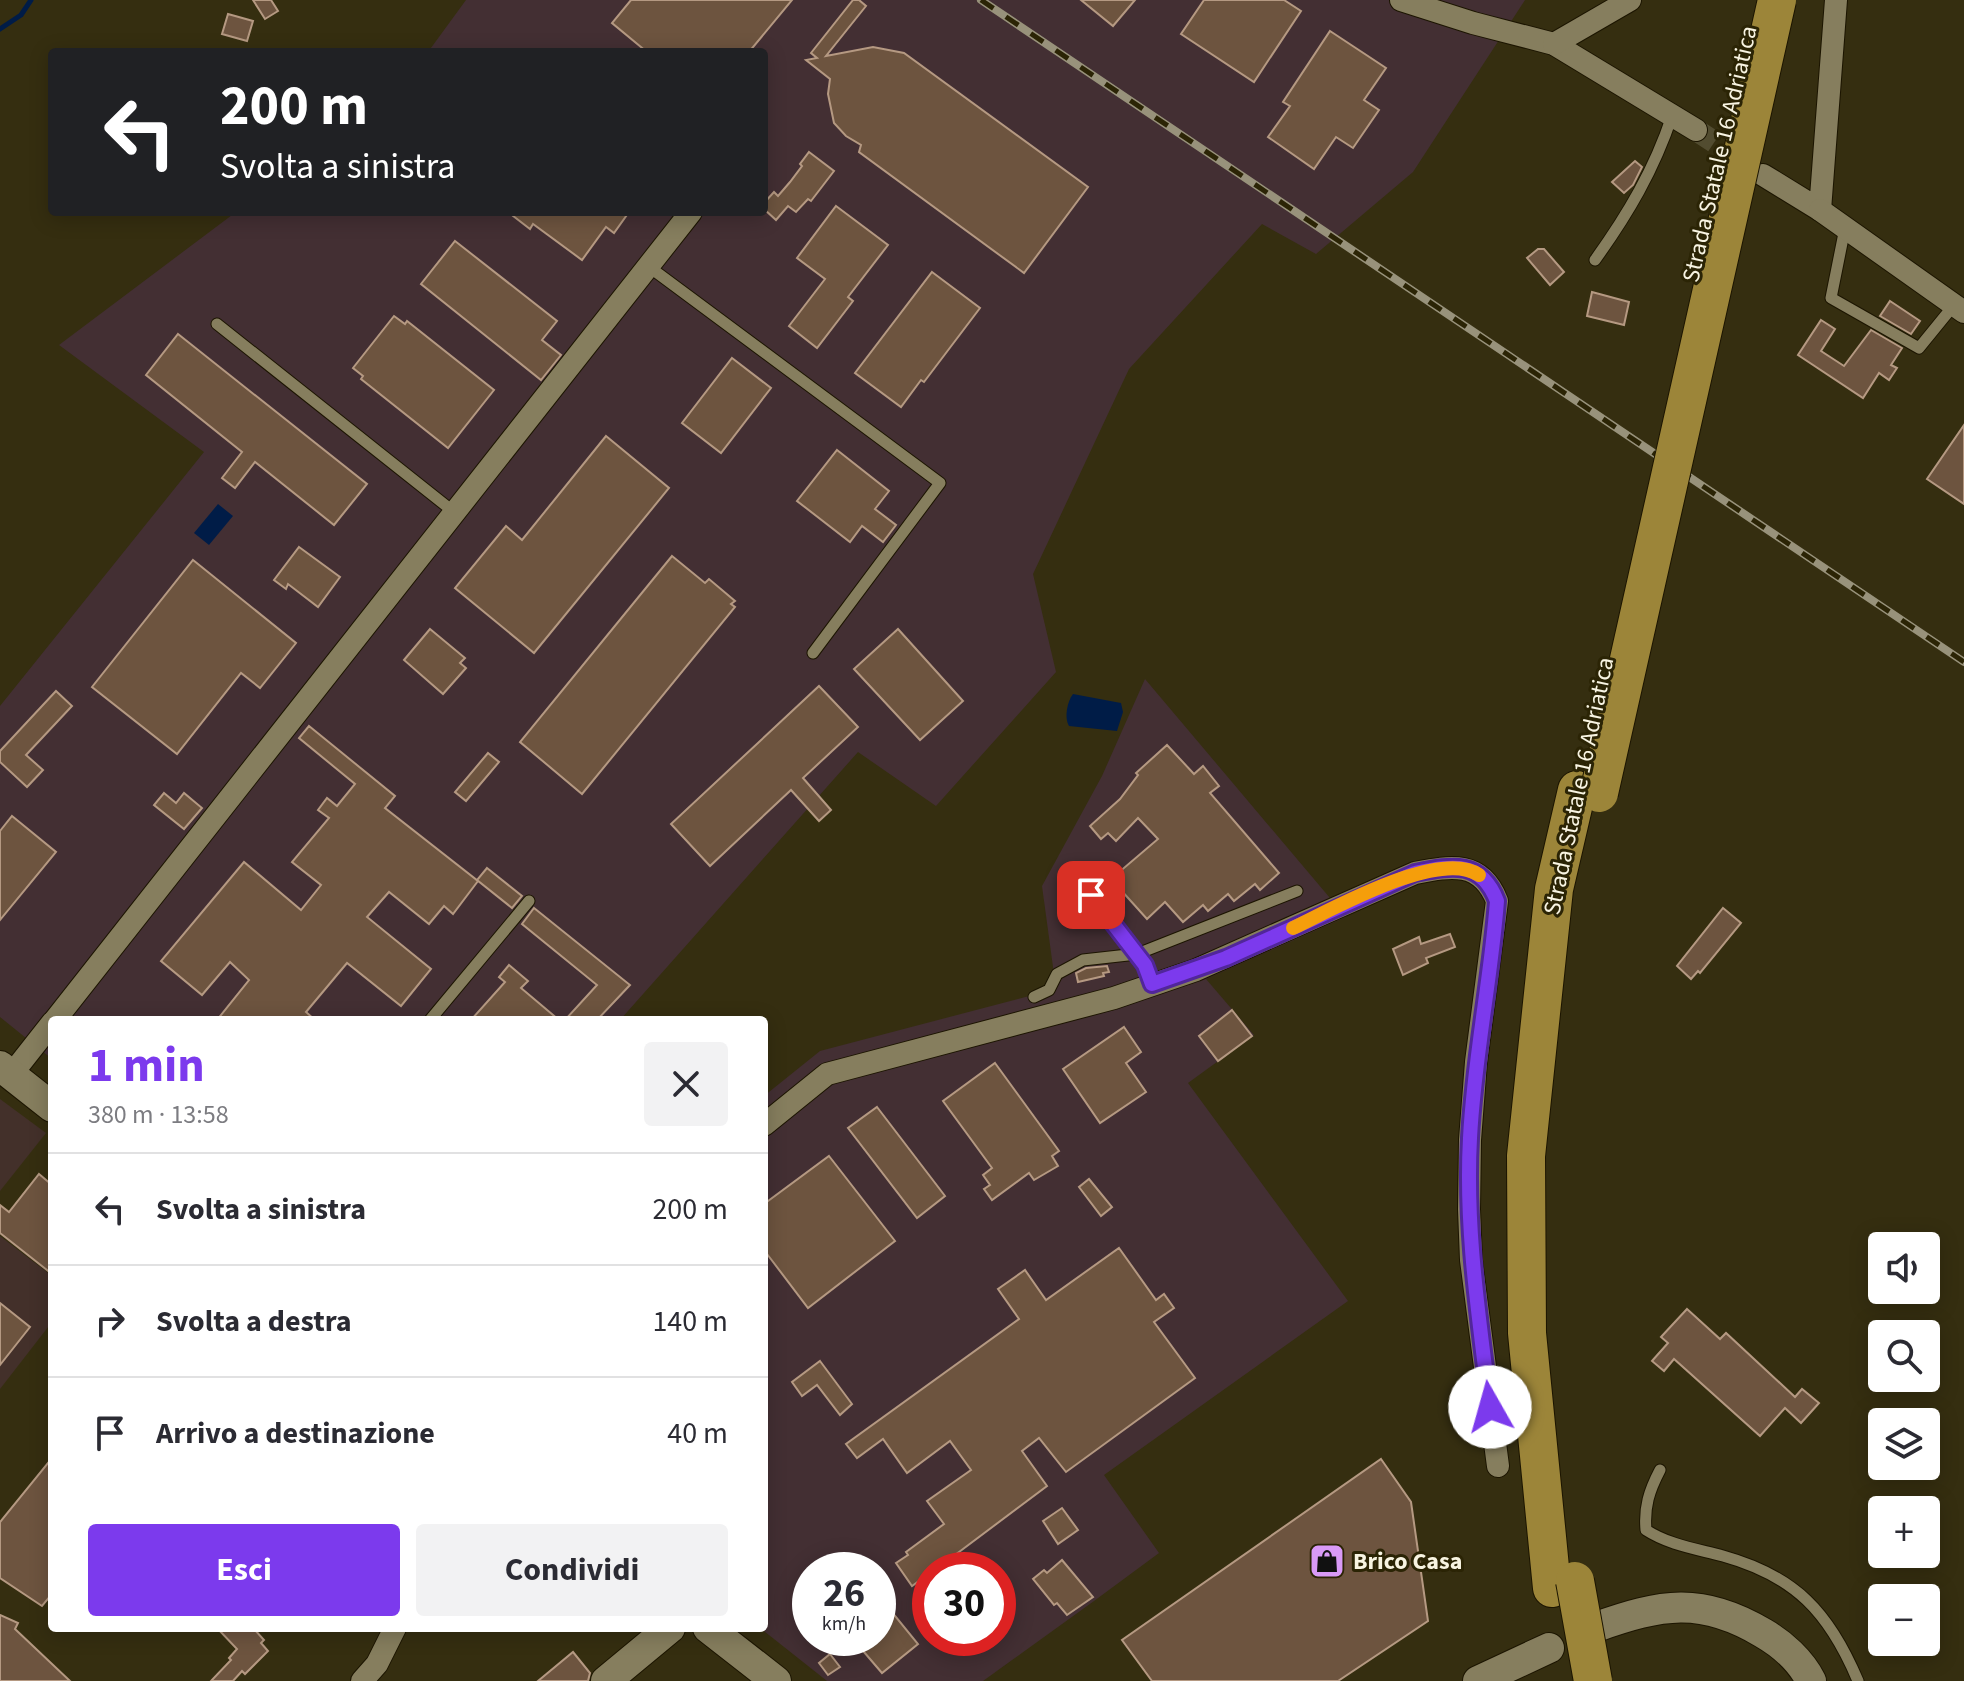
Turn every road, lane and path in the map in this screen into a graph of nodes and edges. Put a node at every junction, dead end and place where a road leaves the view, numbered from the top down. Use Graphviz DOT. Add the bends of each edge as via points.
graph roads {
  1 [pos="1401,0"];
  2 [pos="1630,0"];
  3 [pos="1754,0"];
  4 [pos="1777,0"];
  5 [pos="1836,0"];
  6 [pos="1554,44"];
  7 [pos="1672,116"];
  8 [pos="1696,130"];
  9 [pos="1763,175"];
  10 [pos="1820,210"];
  11 [pos="688,216"];
  12 [pos="1845,228"];
  13 [pos="1595,260"];
  14 [pos="648,266"];
  15 [pos="1959,309"];
  16 [pos="217,324"];
  17 [pos="454,512"];
  18 [pos="813,653"];
  19 [pos="1588,792"];
  20 [pos="1297,891"];
  21 [pos="1091,895"];
  22 [pos="529,901"];
  23 [pos="1137,954"];
  24 [pos="1152,984"];
  25 [pos="1034,997"];
  26 [pos="58,1016"];
  27 [pos="433,1016"];
  28 [pos="48,1027"];
  29 [pos="6,1071"];
  30 [pos="48,1104"];
  31 [pos="768,1122"];
  32 [pos="1498,1466"];
  33 [pos="1660,1470"];
  34 [pos="1563,1584"];
  35 [pos="1596,1627"];
  36 [pos="393,1632"];
  37 [pos="665,1632"];
  38 [pos="713,1632"];
  39 [pos="1549,1648"];
  40 [pos="362,1681"];
  41 [pos="606,1681"];
  42 [pos="776,1681"];
  43 [pos="1478,1681"];
  44 [pos="1569,1681"];
  45 [pos="1593,1681"];
  46 [pos="1811,1681"];
  47 [pos="1858,1681"];
  1 -- 6 [label="street"];
  2 -- 6 [label="street"];
  3 -- 19 [label="highway, Strada Statale 16 Adriatica"];
  4 -- 19 [label="highway, Strada Statale 16 Adriatica, bridge"];
  5 -- 10 [label="street"];
  6 -- 7 [label="street"];
  7 -- 8 [label="street"];
  7 -- 13 [label="lane" via="1631,210"];
  9 -- 10 [label="street"];
  10 -- 12 [label="street"];
  11 -- 14 [label="street"];
  12 -- 15 [label="street"];
  12 -- 15 [label="lane" via="1831,298 1919,348"];
  14 -- 17 [label="street"];
  14 -- 18 [label="lane" via="940,483"];
  16 -- 17 [label="lane"];
  17 -- 26 [label="street"];
  19 -- 34 [label="highway, Strada Statale 16 Adriatica" via="1566,891 1526,1171 1527,1333"];
  20 -- 23 [label="lane"];
  21 -- 23 [label="lane"];
  22 -- 27 [label="lane"];
  23 -- 24 [label="lane"];
  23 -- 25 [label="lane" via="1083,960 1057,974 1049,990"];
  24 -- 31 [label="street" via="827,1074"];
  24 -- 32 [label="street" via="1226,958 1415,873 1447,867 1474,871 1490,883 1497,901 1476,1062 1469,1209"];
  28 -- 29 [label="street"];
  29 -- 30 [label="main road"];
  33 -- 47 [label="lane" via="1648,1493 1646,1530 1755,1565 1786,1582 1831,1628"];
  34 -- 44 [label="highway, Strada Statale 16 Adriatica"];
  34 -- 45 [label="highway, Strada Statale 16 Adriatica, bridge"];
  35 -- 46 [label="main road" via="1678,1606 1712,1609 1739,1618 1776,1641"];
  36 -- 40 [label="street"];
  37 -- 41 [label="main road"];
  38 -- 42 [label="main road"];
  39 -- 43 [label="main road"];
}
